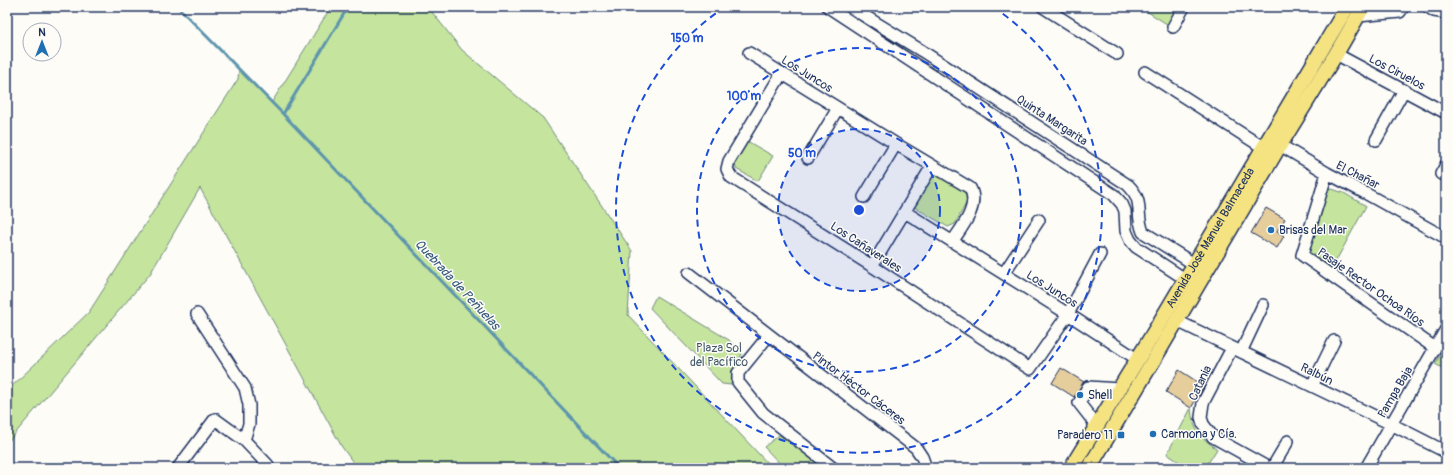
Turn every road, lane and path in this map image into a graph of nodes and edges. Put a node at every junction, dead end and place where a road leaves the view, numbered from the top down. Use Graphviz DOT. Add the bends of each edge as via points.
graph roads {
  1 [pos="828,7"];
  2 [pos="850,7"];
  3 [pos="1043,7"];
  4 [pos="1184,7"];
  5 [pos="1347,7"];
  6 [pos="1403,7"];
  7 [pos="1428,7"];
  8 [pos="1361,11"];
  9 [pos="1446,13"];
  10 [pos="1173,27"];
  11 [pos="922,51"];
  12 [pos="749,53"];
  13 [pos="1117,54"];
  14 [pos="1336,54"];
  15 [pos="913,63"];
  16 [pos="1145,72"];
  17 [pos="782,73"];
  18 [pos="1404,90"];
  19 [pos="1001,102"];
  20 [pos="838,108"];
  21 [pos="1446,113"];
  22 [pos="992,115"];
  23 [pos="1278,123"];
  24 [pos="1376,140"];
  25 [pos="896,144"];
  26 [pos="1280,145"];
  27 [pos="1264,148"];
  28 [pos="808,158"];
  29 [pos="1090,160"];
  30 [pos="932,166"];
  31 [pos="1080,173"];
  32 [pos="1327,174"];
  33 [pos="864,197"];
  34 [pos="905,212"];
  35 [pos="1039,220"];
  36 [pos="1446,238"];
  37 [pos="952,242"];
  38 [pos="1100,254"];
  39 [pos="1194,264"];
  40 [pos="872,266"];
  41 [pos="689,273"];
  42 [pos="1004,273"];
  43 [pos="1185,279"];
  44 [pos="1263,305"];
  45 [pos="197,314"];
  46 [pos="1068,314"];
  47 [pos="1177,321"];
  48 [pos="1446,329"];
  49 [pos="769,335"];
  50 [pos="1334,341"];
  51 [pos="1435,348"];
  52 [pos="1236,350"];
  53 [pos="1138,359"];
  54 [pos="1312,386"];
  55 [pos="1120,389"];
  56 [pos="1391,424"];
  57 [pos="1097,426"];
  58 [pos="244,440"];
  59 [pos="1288,441"];
  60 [pos="1446,452"];
  61 [pos="268,465"];
  62 [pos="178,468"];
  63 [pos="833,468"];
  64 [pos="926,468"];
  65 [pos="1071,468"];
  66 [pos="1088,468"];
  67 [pos="1269,468"];
  68 [pos="1272,468"];
  69 [pos="1366,468"];
  1 -- 15 [label="street"];
  2 -- 11 [label="street, Quinta Margarita"];
  3 -- 13 [label="street"];
  4 -- 10 [label="street"];
  5 -- 23 [label="main road, Avenida José Manuel Balmaceda"];
  6 -- 8 [label="street" via="1400,12"];
  7 -- 9 [label="street"];
  8 -- 14 [label="main road, Avenida José Manuel Balmaceda"];
  11 -- 15 [label="street"];
  11 -- 19 [label="street, Quinta Margarita"];
  12 -- 17 [label="street, Los Juncos"];
  14 -- 18 [label="street, Los Ciruelos"];
  14 -- 26 [label="main road, Avenida José Manuel Balmaceda"];
  15 -- 22 [label="street"];
  16 -- 27 [label="street"];
  17 -- 20 [label="street, Los Juncos"];
  17 -- 40 [label="street, Los Cañaverales" via="729,161 727,169 731,177"];
  18 -- 21 [label="street, Los Ciruelos"];
  18 -- 24 [label="street"];
  19 -- 22 [label="street, Quinta Margarita"];
  19 -- 29 [label="street, Quinta Margarita"];
  20 -- 25 [label="street, Los Juncos"];
  20 -- 28 [label="street"];
  22 -- 31 [label="street"];
  23 -- 26 [label="street" via="1276,137"];
  23 -- 27 [label="main road, Avenida José Manuel Balmaceda"];
  25 -- 30 [label="street, Los Juncos"];
  25 -- 33 [label="street"];
  26 -- 32 [label="street, El Chañar"];
  26 -- 47 [label="main road, Avenida José Manuel Balmaceda"];
  27 -- 39 [label="main road, Avenida José Manuel Balmaceda"];
  29 -- 31 [label="street, Quinta Margarita"];
  29 -- 39 [label="street, Quinta Margarita" via="1135,192 1139,199 1140,226 1143,232"];
  30 -- 34 [label="street"];
  30 -- 37 [label="street, Los Juncos" via="970,188 974,194 971,212"];
  31 -- 43 [label="street" via="1114,195 1122,204 1126,231 1136,247"];
  32 -- 36 [label="street, El Chañar"];
  32 -- 51 [label="street, Pasaje Rector Ochoa Ríos" via="1302,255"];
  34 -- 37 [label="street, Los Juncos"];
  34 -- 40 [label="street"];
  35 -- 42 [label="street"];
  37 -- 42 [label="street, Los Juncos"];
  38 -- 46 [label="street"];
  39 -- 43 [label="main road, Avenida José Manuel Balmaceda"];
  40 -- 46 [label="street, Los Cañaverales" via="1030,369"];
  41 -- 49 [label="street, Pintor Héctor Cáceres"];
  42 -- 46 [label="street, Los Juncos"];
  43 -- 53 [label="main road, Avenida José Manuel Balmaceda"];
  44 -- 52 [label="street, Catania"];
  45 -- 58 [label="street" via="245,388 249,405 249,424"];
  46 -- 53 [label="street, Los Juncos"];
  47 -- 52 [label="street, Ralbún"];
  47 -- 66 [label="main road, Avenida José Manuel Balmaceda"];
  48 -- 51 [label="street, Pampa Baja"];
  49 -- 63 [label="street" via="738,373 738,382 763,413"];
  49 -- 64 [label="street, Pintor Héctor Cáceres" via="916,448"];
  50 -- 54 [label="street"];
  51 -- 56 [label="street, Pampa Baja"];
  52 -- 54 [label="street, Ralbún"];
  52 -- 67 [label="street, Catania" via="1203,404 1201,417 1213,437"];
  53 -- 55 [label="main road, Avenida José Manuel Balmaceda"];
  54 -- 56 [label="street, Ralbún"];
  55 -- 57 [label="main road, Avenida José Manuel Balmaceda"];
  55 -- 57 [label="street" via="1088,387 1079,403"];
  56 -- 60 [label="street, Ralbún"];
  56 -- 69 [label="street, Pampa Baja"];
  57 -- 65 [label="main road, Avenida José Manuel Balmaceda"];
  58 -- 61 [label="street"];
  58 -- 62 [label="street" via="215,419"];
  59 -- 68 [label="street"];
}
